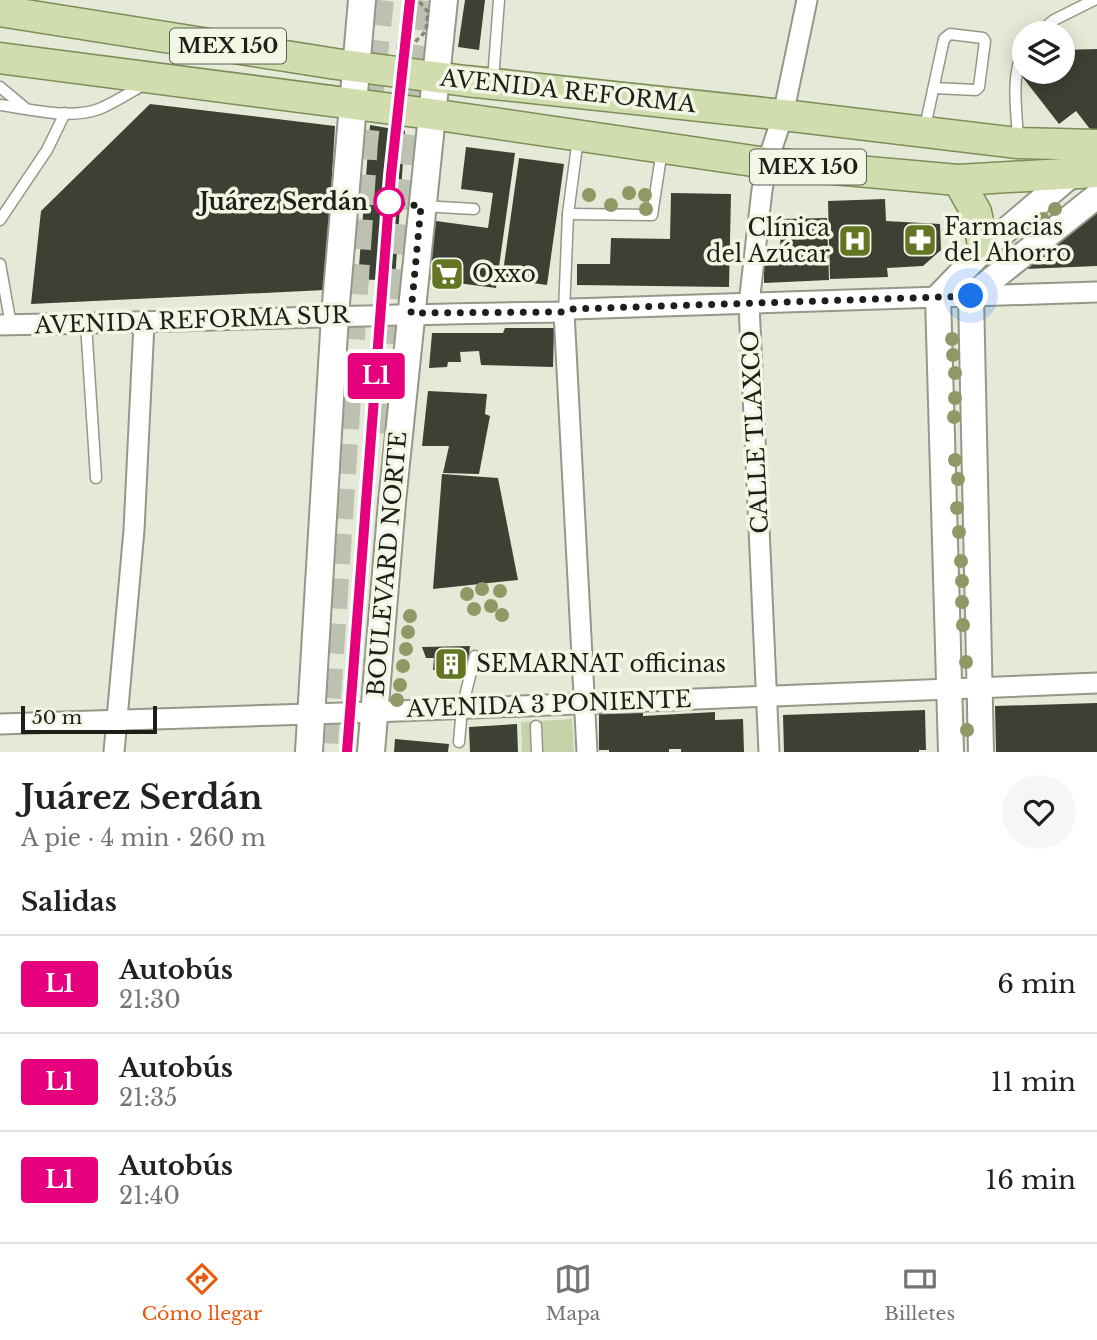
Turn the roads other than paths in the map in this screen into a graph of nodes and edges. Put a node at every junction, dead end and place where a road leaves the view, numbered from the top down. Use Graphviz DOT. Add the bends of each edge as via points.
graph roads {
  1 [pos="362,0"];
  2 [pos="444,0"];
  3 [pos="499,0"];
  4 [pos="807,0"];
  5 [pos="1094,0"];
  6 [pos="0,11"];
  7 [pos="1053,21"];
  8 [pos="0,58"];
  9 [pos="356,66"];
  10 [pos="435,77"];
  11 [pos="156,78"];
  12 [pos="492,84"];
  13 [pos="1015,84"];
  14 [pos="0,87"];
  15 [pos="934,88"];
  16 [pos="0,105"];
  17 [pos="353,105"];
  18 [pos="26,108"];
  19 [pos="65,113"];
  20 [pos="431,114"];
  21 [pos="783,114"];
  22 [pos="925,131"];
  23 [pos="578,137"];
  24 [pos="1018,143"];
  25 [pos="1097,145"];
  26 [pos="662,148"];
  27 [pos="1097,155"];
  28 [pos="767,163"];
  29 [pos="1084,173"];
  30 [pos="958,180"];
  31 [pos="1097,196"];
  32 [pos="421,206"];
  33 [pos="474,209"];
  34 [pos="568,214"];
  35 [pos="0,220"];
  36 [pos="984,249"];
  37 [pos="0,264"];
  38 [pos="1097,292"];
  39 [pos="971,296"];
  40 [pos="938,297"];
  41 [pos="749,304"];
  42 [pos="564,312"];
  43 [pos="411,313"];
  44 [pos="335,315"];
  45 [pos="144,323"];
  46 [pos="86,324"];
  47 [pos="6,325"];
  48 [pos="96,478"];
  49 [pos="475,656"];
  50 [pos="1097,683"];
  51 [pos="979,689"];
  52 [pos="949,690"];
  53 [pos="768,696"];
  54 [pos="585,703"];
  55 [pos="462,708"];
  56 [pos="374,712"];
  57 [pos="311,714"];
  58 [pos="116,720"];
  59 [pos="0,724"];
  60 [pos="536,726"];
  61 [pos="458,742"];
  62 [pos="114,752"];
  63 [pos="309,752"];
  64 [pos="371,752"];
  65 [pos="537,752"];
  66 [pos="587,752"];
  67 [pos="769,752"];
  68 [pos="951,752"];
  69 [pos="981,752"];
  1 -- 9 [label="main road"];
  2 -- 10 [label="main road, BOULEVARD NORTE"];
  3 -- 12 [label="lane"];
  4 -- 21 [label="street, CALLE TLAXCO"];
  5 -- 7 [label="lane"];
  6 -- 9 [label="main road, AVENIDA REFORMA / MEX 150"];
  8 -- 11 [label="main road, AVENIDA REFORMA / MEX 150"];
  9 -- 10 [label="main road, AVENIDA REFORMA / MEX 150"];
  9 -- 17 [label="main road"];
  10 -- 12 [label="main road, AVENIDA REFORMA / MEX 150"];
  10 -- 20 [label="main road, BOULEVARD NORTE"];
  11 -- 17 [label="main road, AVENIDA REFORMA / MEX 150"];
  11 -- 19 [label="lane" via="100,108"];
  12 -- 21 [label="main road, AVENIDA REFORMA / MEX 150"];
  13 -- 24 [label="lane"];
  14 -- 18 [label="lane"];
  15 -- 15 [label="lane" via="979,87 983,38 950,34 944,39"];
  15 -- 22 [label="lane"];
  16 -- 18 [label="lane"];
  17 -- 20 [label="main road, AVENIDA REFORMA / MEX 150"];
  17 -- 44 [label="main road"];
  18 -- 19 [label="lane"];
  19 -- 35 [label="lane" via="36,169"];
  20 -- 23 [label="main road, AVENIDA REFORMA / MEX 150"];
  20 -- 32 [label="main road, BOULEVARD NORTE"];
  21 -- 22 [label="main road, AVENIDA REFORMA / MEX 150"];
  21 -- 28 [label="street, CALLE TLAXCO"];
  22 -- 24 [label="main road, AVENIDA REFORMA / MEX 150"];
  23 -- 26 [label="main road, AVENIDA REFORMA / MEX 150"];
  23 -- 34 [label="lane"];
  24 -- 25 [label="main road, AVENIDA REFORMA / MEX 150"];
  26 -- 28 [label="main road, AVENIDA REFORMA / MEX 150"];
  26 -- 34 [label="lane" via="652,215"];
  27 -- 29 [label="main road"];
  28 -- 30 [label="main road, AVENIDA REFORMA / MEX 150"];
  28 -- 41 [label="street, CALLE TLAXCO"];
  29 -- 30 [label="main road, AVENIDA REFORMA / MEX 150"];
  29 -- 36 [label="street"];
  30 -- 36 [label="main road" via="976,212"];
  31 -- 39 [label="street"];
  32 -- 33 [label="lane"];
  32 -- 43 [label="main road, BOULEVARD NORTE"];
  34 -- 42 [label="lane"];
  36 -- 40 [label="street"];
  37 -- 47 [label="lane"];
  38 -- 39 [label="street, AVENIDA REFORMA SUR"];
  39 -- 40 [label="street, AVENIDA REFORMA SUR"];
  39 -- 51 [label="street"];
  40 -- 41 [label="street, AVENIDA REFORMA SUR"];
  40 -- 52 [label="street"];
  41 -- 42 [label="street, AVENIDA REFORMA SUR"];
  41 -- 53 [label="street, CALLE TLAXCO"];
  42 -- 43 [label="street, AVENIDA REFORMA SUR"];
  42 -- 54 [label="street"];
  43 -- 44 [label="street, AVENIDA REFORMA SUR"];
  43 -- 56 [label="main road, BOULEVARD NORTE"];
  44 -- 45 [label="street, AVENIDA REFORMA SUR"];
  44 -- 57 [label="main road"];
  45 -- 46 [label="street, AVENIDA REFORMA SUR"];
  45 -- 58 [label="street" via="134,530"];
  46 -- 47 [label="street, AVENIDA REFORMA SUR"];
  46 -- 48 [label="lane"];
  49 -- 55 [label="lane"];
  50 -- 51 [label="street, AVENIDA 3 PONIENTE"];
  51 -- 52 [label="street, AVENIDA 3 PONIENTE"];
  51 -- 69 [label="street"];
  52 -- 53 [label="street, AVENIDA 3 PONIENTE"];
  52 -- 68 [label="street"];
  53 -- 54 [label="street, AVENIDA 3 PONIENTE"];
  53 -- 67 [label="street, CALLE TLAXCO"];
  54 -- 55 [label="street, AVENIDA 3 PONIENTE"];
  54 -- 66 [label="street"];
  55 -- 56 [label="street, AVENIDA 3 PONIENTE"];
  55 -- 61 [label="lane"];
  56 -- 57 [label="street, AVENIDA 3 PONIENTE"];
  56 -- 64 [label="main road, BOULEVARD NORTE"];
  57 -- 58 [label="street, AVENIDA 3 PONIENTE"];
  57 -- 63 [label="main road"];
  58 -- 59 [label="street, AVENIDA 3 PONIENTE"];
  58 -- 62 [label="street"];
  60 -- 65 [label="lane"];
}
